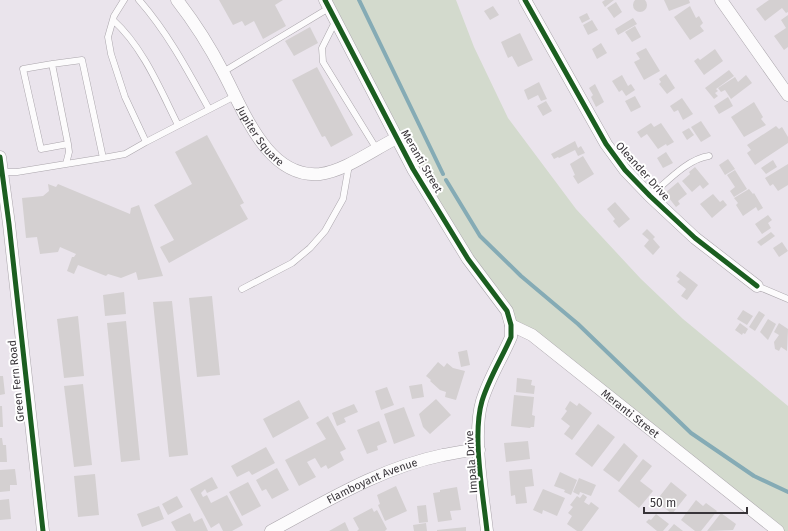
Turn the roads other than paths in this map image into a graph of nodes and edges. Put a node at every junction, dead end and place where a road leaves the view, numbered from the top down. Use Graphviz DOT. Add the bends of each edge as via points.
graph roads {
  1 [pos="124,0"];
  2 [pos="138,0"];
  3 [pos="177,0"];
  4 [pos="525,0"];
  5 [pos="721,0"];
  6 [pos="327,4"];
  7 [pos="113,20"];
  8 [pos="335,22"];
  9 [pos="52,64"];
  10 [pos="223,72"];
  11 [pos="788,95"];
  12 [pos="236,96"];
  13 [pos="209,109"];
  14 [pos="178,125"];
  15 [pos="397,138"];
  16 [pos="146,142"];
  17 [pos="68,144"];
  18 [pos="376,148"];
  19 [pos="709,156"];
  20 [pos="0,157"];
  21 [pos="103,158"];
  22 [pos="349,163"];
  23 [pos="66,164"];
  24 [pos="3,172"];
  25 [pos="650,196"];
  26 [pos="5,225"];
  27 [pos="757,286"];
  28 [pos="242,289"];
  29 [pos="788,299"];
  30 [pos="511,325"];
  31 [pos="479,450"];
  32 [pos="43,531"];
  33 [pos="271,531"];
  34 [pos="487,531"];
  35 [pos="778,531"];
  1 -- 7 [label="lane"];
  2 -- 13 [label="lane" via="171,42"];
  3 -- 10 [label="street, Jupiter Square" via="196,24"];
  4 -- 25 [label="street, Oleander Drive" via="606,144 625,170"];
  5 -- 11 [label="street"];
  6 -- 8 [label="street, Meranti Street"];
  6 -- 10 [label="lane"];
  7 -- 14 [label="lane" via="133,42"];
  7 -- 16 [label="lane" via="108,37 111,54 125,97"];
  8 -- 15 [label="street, Meranti Street"];
  8 -- 18 [label="lane" via="322,48 323,62"];
  9 -- 17 [label="lane"];
  9 -- 17 [label="lane" via="23,69 41,148"];
  9 -- 21 [label="lane" via="82,60"];
  10 -- 12 [label="street, Jupiter Square"];
  12 -- 13 [label="lane"];
  12 -- 22 [label="street, Jupiter Square" via="269,153 282,164 306,173 320,174"];
  13 -- 14 [label="lane"];
  14 -- 16 [label="lane"];
  15 -- 18 [label="street, Jupiter Square"];
  15 -- 30 [label="street, Meranti Street" via="468,259 507,311"];
  16 -- 21 [label="lane" via="125,154"];
  17 -- 23 [label="lane"];
  18 -- 22 [label="street, Jupiter Square"];
  19 -- 25 [label="lane" via="694,161"];
  20 -- 24 [label="street, Green Fern Road"];
  21 -- 23 [label="lane"];
  22 -- 28 [label="lane" via="343,199 325,231 292,263"];
  23 -- 24 [label="lane"];
  24 -- 26 [label="street, Green Fern Road"];
  25 -- 27 [label="street, Oleander Drive" via="695,238"];
  26 -- 32 [label="street, Green Fern Road"];
  27 -- 29 [label="lane, Oleander Drive"];
  30 -- 31 [label="street, Impala Drive" via="511,337 482,401 478,425"];
  30 -- 35 [label="street, Meranti Street" via="538,339"];
  31 -- 33 [label="street, Flamboyant Avenue" via="417,461 389,470"];
  31 -- 34 [label="street, Impala Drive"];
}
